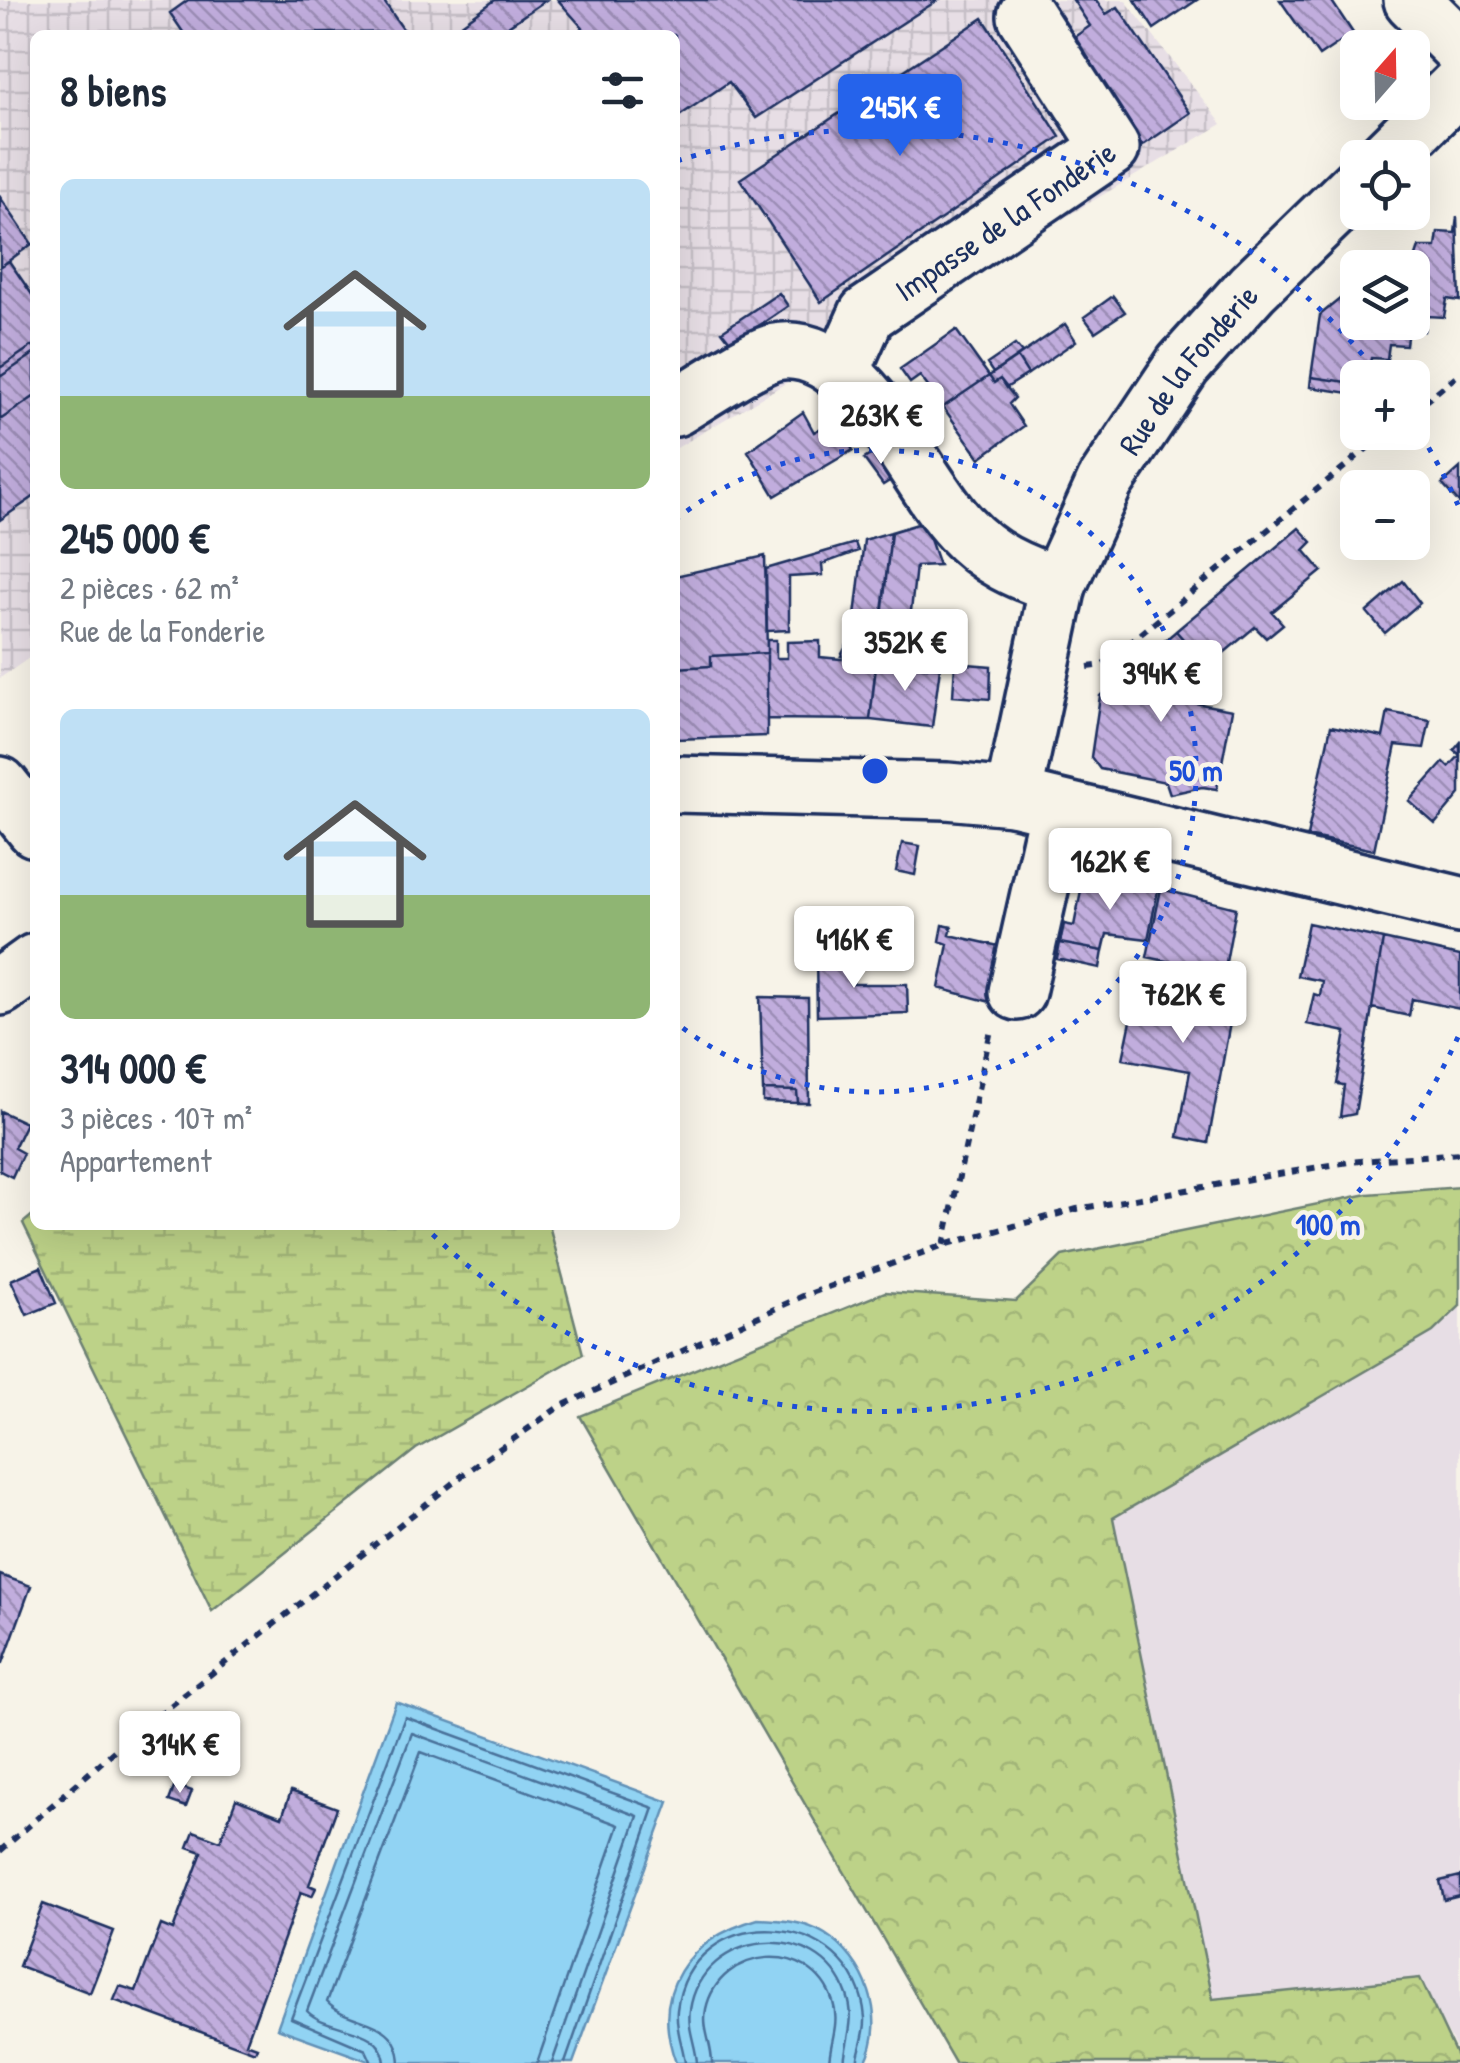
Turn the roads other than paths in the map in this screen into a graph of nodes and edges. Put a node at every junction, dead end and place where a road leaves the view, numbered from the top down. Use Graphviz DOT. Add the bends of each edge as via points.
graph roads {
  1 [pos="1412,0"];
  2 [pos="1026,16"];
  3 [pos="1460,48"];
  4 [pos="1460,84"];
  5 [pos="1403,140"];
  6 [pos="1340,202"];
  7 [pos="842,370"];
  8 [pos="680,405"];
  9 [pos="1058,585"];
  10 [pos="680,784"];
  11 [pos="0,786"];
  12 [pos="1035,803"];
  13 [pos="30,823"];
  14 [pos="1460,905"];
  15 [pos="30,966"];
  16 [pos="0,988"];
  17 [pos="1017,992"];
  1 -- 3 [label="street"];
  2 -- 7 [label="street, Impasse de la Fonderie" via="1111,148 868,314"];
  4 -- 5 [label="street"];
  6 -- 9 [label="street, Rue de la Fonderie" via="1183,365 1105,482"];
  7 -- 8 [label="street" via="812,354 774,352"];
  7 -- 9 [label="street" via="958,526 990,556"];
  9 -- 12 [label="street, Rue de la Fonderie" via="1043,658"];
  10 -- 12 [label="street" via="946,791"];
  11 -- 13 [label="street"];
  12 -- 14 [label="street"];
  12 -- 17 [label="street, Rue de la Fonderie"];
  15 -- 16 [label="street"];
}
